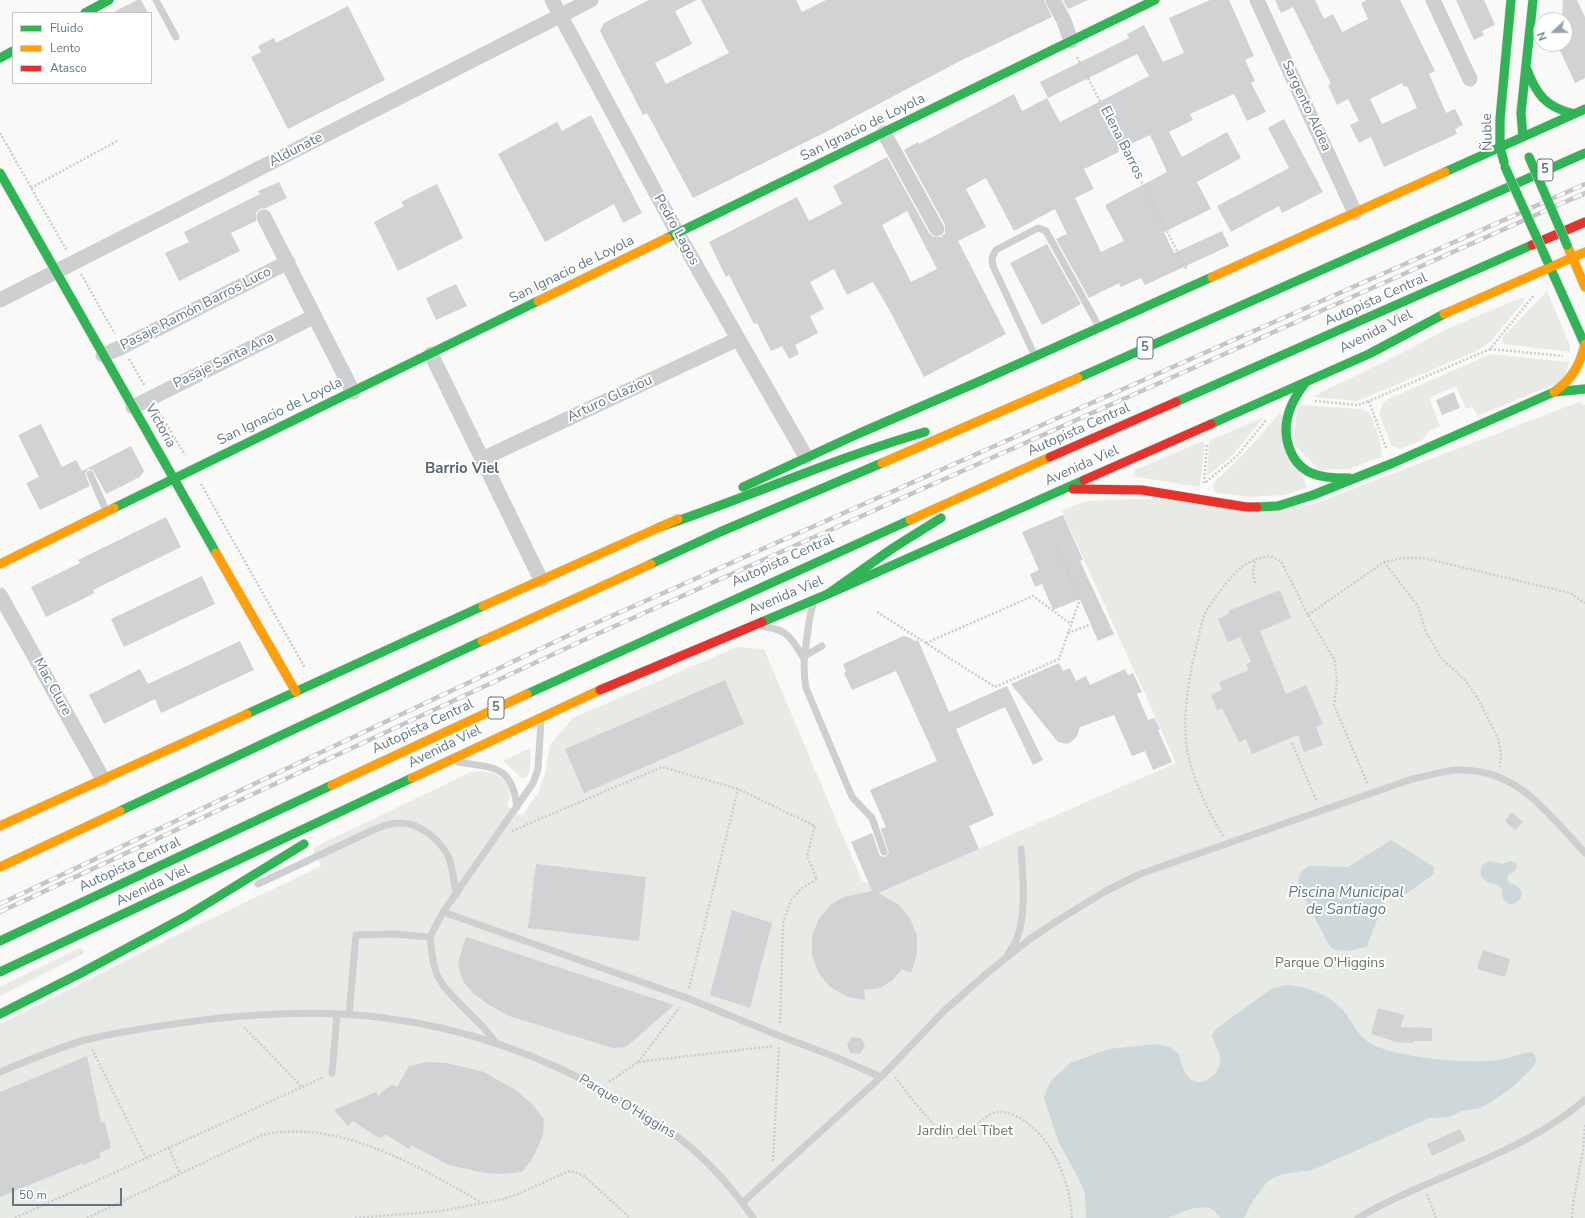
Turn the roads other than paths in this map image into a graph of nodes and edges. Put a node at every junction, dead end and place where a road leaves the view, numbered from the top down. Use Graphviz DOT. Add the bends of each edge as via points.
graph roads {
  1 [pos="109,0"];
  2 [pos="156,0"];
  3 [pos="552,0"];
  4 [pos="591,0"];
  5 [pos="1053,0"];
  6 [pos="1156,0"];
  7 [pos="1257,0"];
  8 [pos="1433,0"];
  9 [pos="1511,0"];
  10 [pos="1533,0"];
  11 [pos="87,12"];
  12 [pos="561,16"];
  13 [pos="176,37"];
  14 [pos="1071,41"];
  15 [pos="12,52"];
  16 [pos="0,58"];
  17 [pos="1526,67"];
  18 [pos="1470,79"];
  19 [pos="1585,109"];
  20 [pos="1574,114"];
  21 [pos="884,133"];
  22 [pos="1523,137"];
  23 [pos="1500,147"];
  24 [pos="1585,153"];
  25 [pos="0,173"];
  26 [pos="1355,213"];
  27 [pos="264,217"];
  28 [pos="1585,222"];
  29 [pos="936,229"];
  30 [pos="678,234"];
  31 [pos="1585,252"];
  32 [pos="1572,258"];
  33 [pos="288,262"];
  34 [pos="1550,267"];
  35 [pos="56,272"];
  36 [pos="1585,287"];
  37 [pos="0,300"];
  38 [pos="315,316"];
  39 [pos="1099,327"];
  40 [pos="738,339"];
  41 [pos="1585,344"];
  42 [pos="431,354"];
  43 [pos="103,355"];
  44 [pos="1035,356"];
  45 [pos="1306,382"];
  46 [pos="1585,389"];
  47 [pos="353,392"];
  48 [pos="1554,392"];
  49 [pos="133,407"];
  50 [pos="992,416"];
  51 [pos="806,457"];
  52 [pos="482,459"];
  53 [pos="90,474"];
  54 [pos="1354,478"];
  55 [pos="174,479"];
  56 [pos="995,482"];
  57 [pos="1064,490"];
  58 [pos="107,512"];
  59 [pos="660,527"];
  60 [pos="0,564"];
  61 [pos="541,580"];
  62 [pos="828,594"];
  63 [pos="0,595"];
  64 [pos="816,599"];
  65 [pos="750,627"];
  66 [pos="822,646"];
  67 [pos="803,657"];
  68 [pos="296,692"];
  69 [pos="542,716"];
  70 [pos="448,761"];
  71 [pos="103,779"];
  72 [pos="364,801"];
  73 [pos="517,807"];
  74 [pos="0,826"];
  75 [pos="328,827"];
  76 [pos="310,840"];
  77 [pos="1021,849"];
  78 [pos="884,852"];
  79 [pos="1585,853"];
  80 [pos="0,867"];
  81 [pos="456,895"];
  82 [pos="443,912"];
  83 [pos="185,917"];
  84 [pos="430,937"];
  85 [pos="0,941"];
  86 [pos="1006,958"];
  87 [pos="0,972"];
  88 [pos="0,1014"];
  89 [pos="337,1014"];
  90 [pos="349,1015"];
  91 [pos="497,1044"];
  92 [pos="0,1072"];
  93 [pos="332,1073"];
  94 [pos="881,1077"];
  95 [pos="1585,1100"];
  96 [pos="742,1203"];
  97 [pos="753,1218"];
  98 [pos="1358,1218"];
  1 -- 11 [label="main road"];
  2 -- 13 [label="lane"];
  3 -- 12 [label="street, Pedro Lagos"];
  4 -- 12 [label="street, Aldunate"];
  5 -- 14 [label="street"];
  6 -- 14 [label="main road, San Ignacio de Loyola"];
  7 -- 26 [label="street, Sargento Aldea"];
  8 -- 18 [label="street"];
  9 -- 23 [label="main road, Ñuble" via="1500,119"];
  10 -- 17 [label="main road"];
  12 -- 30 [label="street, Pedro Lagos"];
  12 -- 35 [label="street, Aldunate"];
  14 -- 21 [label="main road, San Ignacio de Loyola"];
  15 -- 16 [label="main road"];
  17 -- 20 [label="main road" via="1535,89 1546,103 1558,110"];
  17 -- 22 [label="main road" via="1520,113"];
  19 -- 20 [label="main road"];
  20 -- 22 [label="main road"];
  21 -- 29 [label="street"];
  21 -- 30 [label="main road, San Ignacio de Loyola"];
  22 -- 23 [label="main road"];
  22 -- 32 [label="main road, bridge" via="1529,158"];
  23 -- 26 [label="main road"];
  23 -- 34 [label="main road, Ñuble, bridge" via="1505,166"];
  24 -- 50 [label="main road, 5"];
  25 -- 35 [label="main road, Victoria"];
  26 -- 39 [label="main road"];
  27 -- 33 [label="street"];
  28 -- 56 [label="main road, Autopista Central / 5"];
  30 -- 40 [label="street, Pedro Lagos"];
  30 -- 42 [label="main road, San Ignacio de Loyola"];
  31 -- 32 [label="main road, Avenida Viel"];
  32 -- 34 [label="main road, Avenida Viel"];
  32 -- 36 [label="main road"];
  33 -- 38 [label="street"];
  33 -- 43 [label="street, Pasaje Ramón Barros Luco"];
  34 -- 41 [label="main road, Ñuble"];
  34 -- 45 [label="main road, Avenida Viel" via="1451,310 1369,354"];
  35 -- 37 [label="street, Aldunate"];
  35 -- 43 [label="main road, Victoria"];
  38 -- 47 [label="street"];
  38 -- 49 [label="street, Pasaje Santa Ana"];
  39 -- 44 [label="main road"];
  39 -- 44 [label="lane" via="1046,231 1038,228 996,250 992,258 993,266"];
  40 -- 51 [label="street, Pedro Lagos"];
  40 -- 52 [label="street, Arturo Glaziou"];
  41 -- 48 [label="main road" via="1578,368 1570,380"];
  42 -- 47 [label="main road, San Ignacio de Loyola"];
  42 -- 52 [label="street"];
  43 -- 49 [label="main road, Victoria"];
  44 -- 51 [label="main road"];
  45 -- 54 [label="main road" via="1291,405 1286,421 1288,447 1297,463 1306,471 1326,477"];
  45 -- 57 [label="main road, Avenida Viel"];
  46 -- 48 [label="main road"];
  47 -- 55 [label="main road, San Ignacio de Loyola"];
  48 -- 54 [label="main road"];
  49 -- 55 [label="main road, Victoria"];
  50 -- 59 [label="main road" via="878,446 720,507"];
  50 -- 80 [label="main road, 5" via="720,532"];
  51 -- 59 [label="main road"];
  52 -- 61 [label="street"];
  53 -- 58 [label="lane"];
  54 -- 57 [label="main road" via="1278,506 1246,507 1142,490"];
  55 -- 58 [label="main road, San Ignacio de Loyola"];
  55 -- 68 [label="main road, Victoria"];
  56 -- 62 [label="main road"];
  56 -- 85 [label="main road, Autopista Central / 5" via="619,651"];
  57 -- 62 [label="main road, Avenida Viel"];
  58 -- 60 [label="main road, San Ignacio de Loyola"];
  59 -- 61 [label="main road"];
  61 -- 68 [label="main road"];
  62 -- 64 [label="main road, Avenida Viel"];
  63 -- 71 [label="street, Mac Clure"];
  64 -- 65 [label="main road, Avenida Viel"];
  64 -- 67 [label="lane" via="808,622"];
  65 -- 67 [label="lane" via="772,628 784,632"];
  65 -- 69 [label="main road, Avenida Viel" via="610,684"];
  66 -- 67 [label="lane"];
  67 -- 78 [label="lane" via="806,688 811,701 852,797 872,818"];
  68 -- 71 [label="main road"];
  69 -- 70 [label="main road, Avenida Viel"];
  69 -- 73 [label="lane" via="538,769 533,783"];
  70 -- 72 [label="main road, Avenida Viel"];
  70 -- 73 [label="lane" via="498,770 509,780 515,791"];
  71 -- 74 [label="main road"];
  72 -- 75 [label="main road"];
  72 -- 87 [label="main road, Avenida Viel"];
  73 -- 81 [label="lane"];
  76 -- 83 [label="main road"];
  77 -- 86 [label="lane" via="1023,892 1020,924 1016,941"];
  79 -- 86 [label="lane" via="1538,802 1516,785 1481,772 1458,770 1412,779 1140,874 1057,921"];
  81 -- 82 [label="lane"];
  81 -- 83 [label="lane" via="448,858 437,841 420,828 397,823 371,831"];
  82 -- 84 [label="lane"];
  82 -- 94 [label="lane" via="687,998"];
  83 -- 88 [label="main road"];
  84 -- 90 [label="lane" via="356,935"];
  84 -- 91 [label="lane" via="433,961 444,987"];
  86 -- 94 [label="lane" via="944,1011"];
  89 -- 90 [label="lane, Parque O'Higgins"];
  89 -- 92 [label="lane, Parque O'Higgins" via="234,1016 138,1029 88,1039"];
  89 -- 93 [label="lane"];
  90 -- 91 [label="lane, Parque O'Higgins" via="416,1022"];
  91 -- 96 [label="lane, Parque O'Higgins" via="546,1062 600,1088 643,1113 685,1143"];
  94 -- 96 [label="lane"];
  95 -- 98 [label="lane" via="1551,1126 1474,1164 1401,1195"];
  96 -- 97 [label="lane, Parque O'Higgins"];
}
